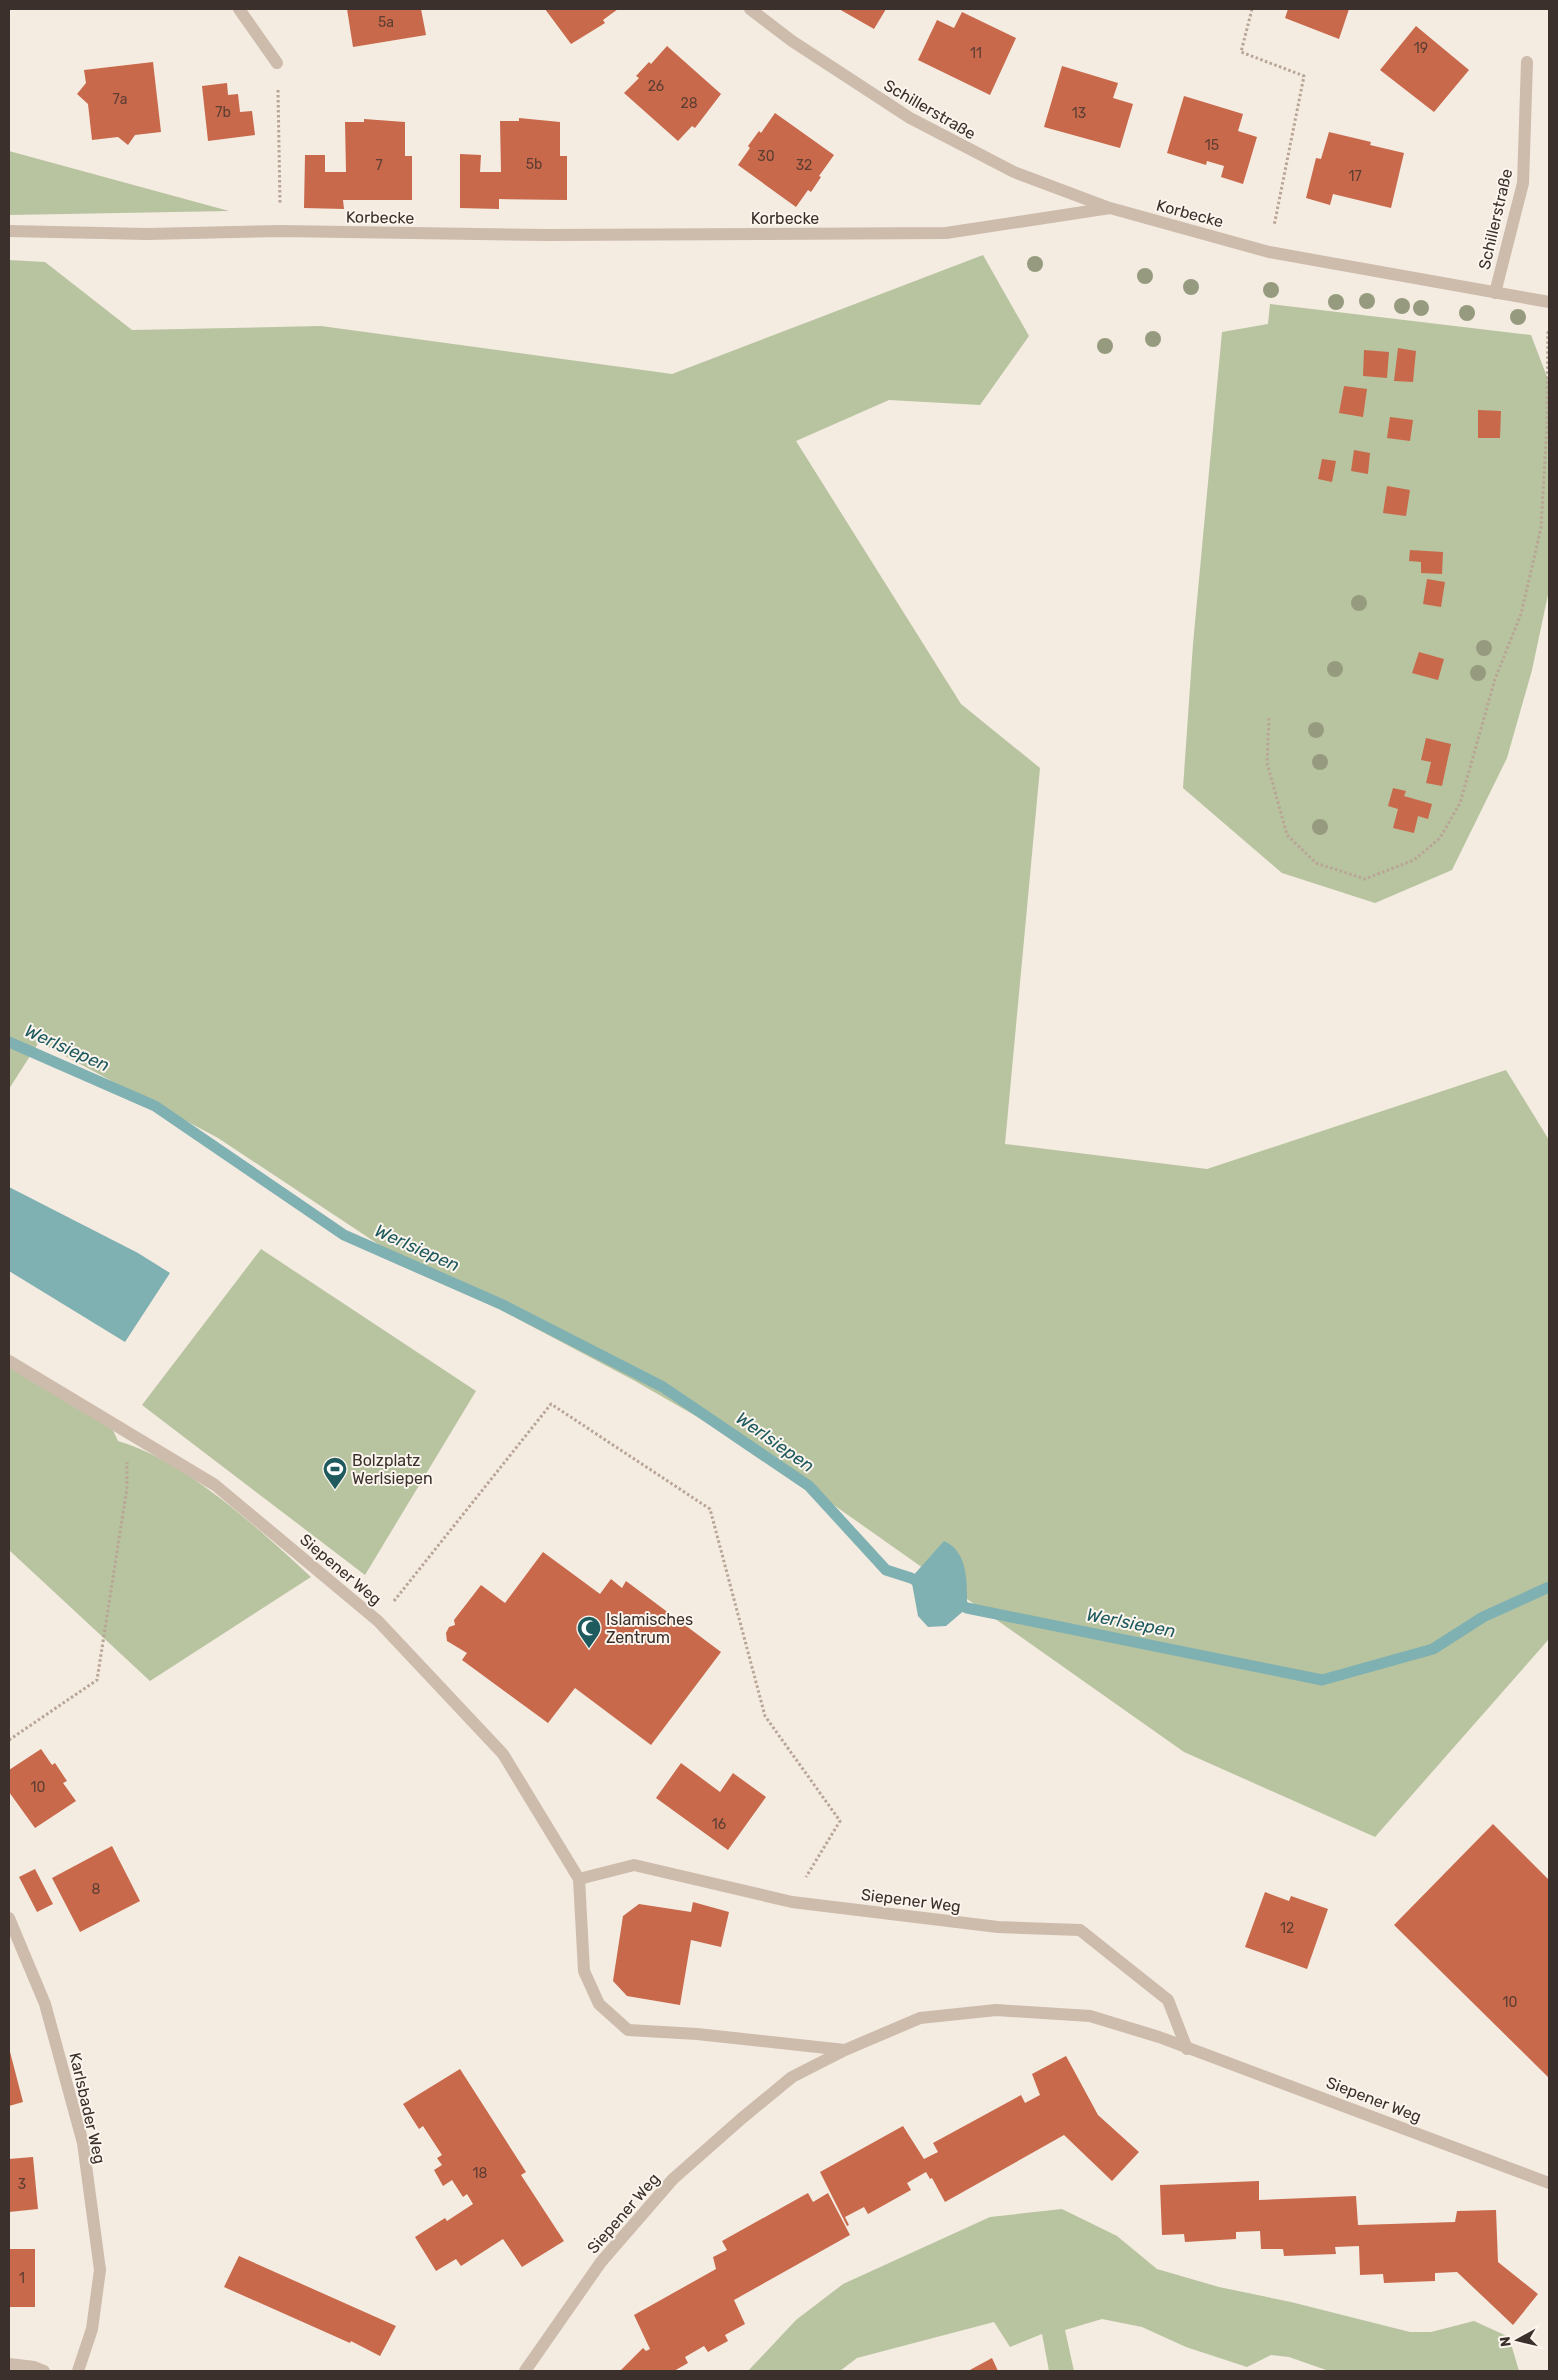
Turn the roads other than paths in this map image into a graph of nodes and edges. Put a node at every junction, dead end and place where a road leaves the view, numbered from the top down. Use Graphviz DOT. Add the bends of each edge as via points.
graph roads {
  1 [pos="239,9"];
  2 [pos="750,9"];
  3 [pos="1528,62"];
  4 [pos="277,63"];
  5 [pos="1110,208"];
  6 [pos="9,231"];
  7 [pos="1494,293"];
  8 [pos="1549,302"];
  9 [pos="9,1361"];
  10 [pos="580,1879"];
  11 [pos="9,1918"];
  12 [pos="1187,2049"];
  13 [pos="845,2050"];
  14 [pos="1549,2183"];
  15 [pos="9,2364"];
  16 [pos="44,2371"];
  17 [pos="78,2371"];
  18 [pos="526,2371"];
  1 -- 4 [label="street"];
  2 -- 5 [label="street, Schillerstraße" via="910,118 1014,172"];
  3 -- 7 [label="street, Schillerstraße" via="1523,183"];
  5 -- 6 [label="street, Korbecke" via="946,233 547,235"];
  5 -- 7 [label="street, Korbecke" via="1269,252"];
  7 -- 8 [label="street, Korbecke"];
  9 -- 10 [label="street, Siepener Weg" via="215,1485 378,1621 503,1754"];
  10 -- 12 [label="street, Siepener Weg" via="634,1865 792,1902 998,1927 1080,1930 1168,2000"];
  10 -- 13 [label="street, Siepener Weg" via="584,1971 599,2004 628,2030"];
  11 -- 17 [label="street, Karlsbader Weg" via="45,2004 83,2142 100,2270 92,2329"];
  12 -- 13 [label="street, Siepener Weg" via="1090,2016 996,2010 920,2018"];
  12 -- 14 [label="street, Siepener Weg" via="1316,2094"];
  13 -- 18 [label="street, Siepener Weg" via="792,2077 673,2180 601,2262"];
  15 -- 16 [label="street"];
}
